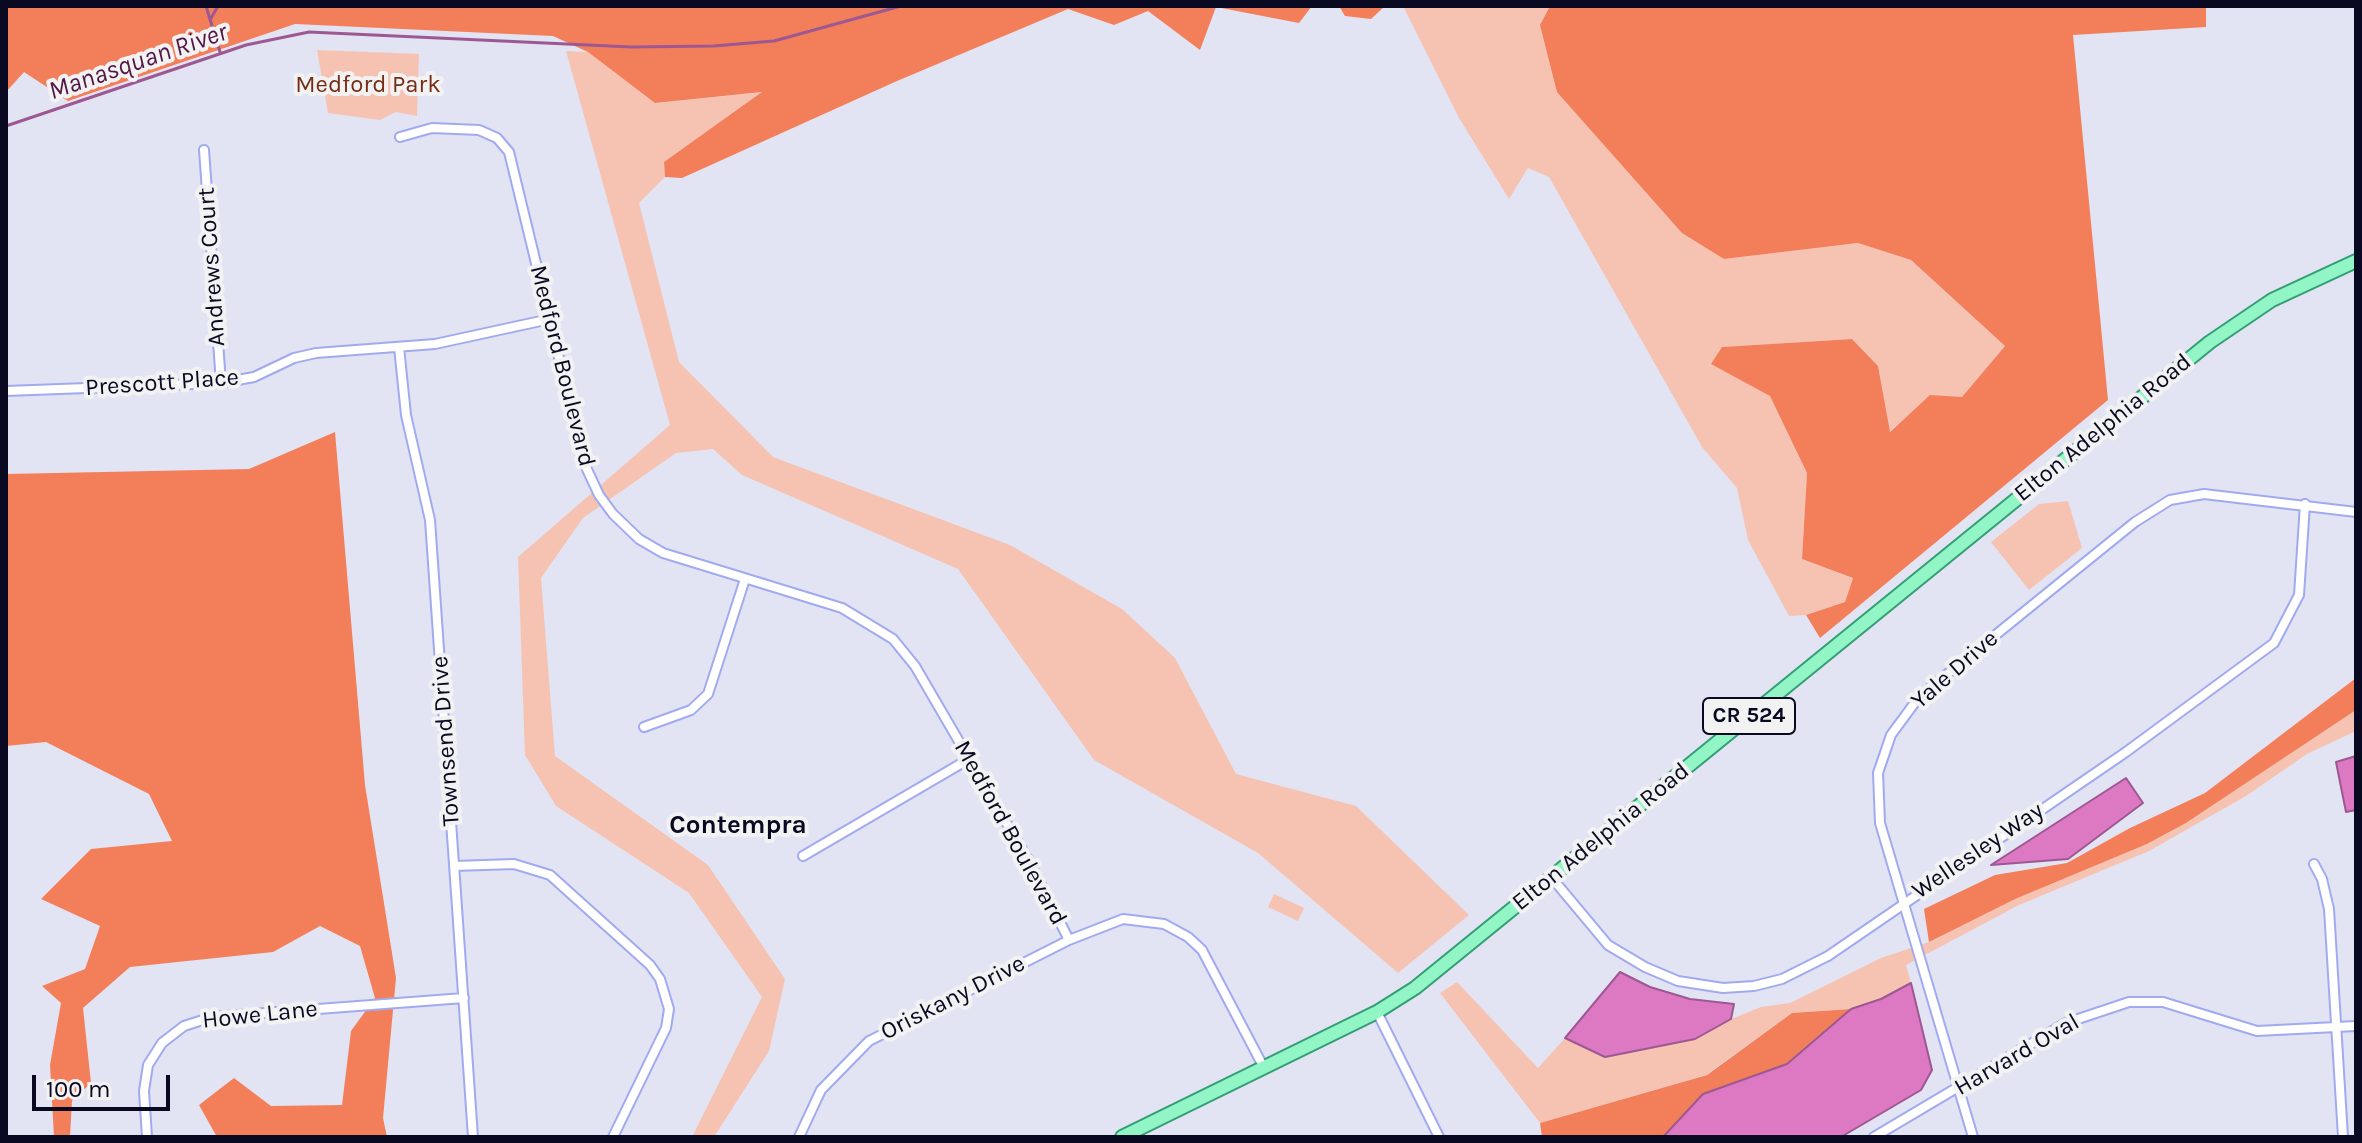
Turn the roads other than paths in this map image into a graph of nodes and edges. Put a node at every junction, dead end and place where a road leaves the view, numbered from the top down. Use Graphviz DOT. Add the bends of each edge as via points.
graph roads {
  1 [pos="400,137"];
  2 [pos="204,150"];
  3 [pos="2356,261"];
  4 [pos="550,319"];
  5 [pos="399,347"];
  6 [pos="221,383"];
  7 [pos="6,391"];
  8 [pos="2305,504"];
  9 [pos="2356,512"];
  10 [pos="745,579"];
  11 [pos="644,727"];
  12 [pos="969,759"];
  13 [pos="803,856"];
  14 [pos="2314,864"];
  15 [pos="454,866"];
  16 [pos="1552,878"];
  17 [pos="1902,902"];
  18 [pos="1069,940"];
  19 [pos="464,998"];
  20 [pos="1377,1012"];
  21 [pos="2338,1026"];
  22 [pos="2356,1026"];
  23 [pos="1263,1066"];
  24 [pos="1957,1089"];
  25 [pos="147,1137"];
  26 [pos="473,1137"];
  27 [pos="613,1137"];
  28 [pos="799,1137"];
  29 [pos="1122,1137"];
  30 [pos="1439,1137"];
  31 [pos="1874,1137"];
  32 [pos="1973,1137"];
  33 [pos="2343,1137"];
  1 -- 4 [label="street, Medford Boulevard" via="432,128 479,130 502,142 513,161"];
  2 -- 6 [label="street, Andrews Court"];
  3 -- 16 [label="main road, Elton Adelphia Road / CR 524" via="2272,300 2210,342"];
  4 -- 5 [label="street, Prescott Place" via="446,343"];
  4 -- 10 [label="street, Medford Boulevard" via="585,465 603,501 650,546"];
  5 -- 6 [label="street, Prescott Place" via="301,355 254,377"];
  5 -- 15 [label="street, Townsend Drive" via="406,415 430,520"];
  6 -- 7 [label="street, Prescott Place"];
  8 -- 9 [label="street, Yale Drive"];
  8 -- 17 [label="street, Wellesley Way" via="2299,595 2274,643 2126,752"];
  8 -- 17 [label="street, Yale Drive" via="2204,494 2170,500 2135,522 1919,697 1891,735 1878,773 1880,823"];
  10 -- 11 [label="street" via="708,694 691,710"];
  10 -- 12 [label="street, Medford Boulevard" via="842,608 884,632 915,666"];
  12 -- 13 [label="street"];
  12 -- 18 [label="street, Medford Boulevard"];
  14 -- 21 [label="street" via="2329,909"];
  15 -- 19 [label="street, Townsend Drive"];
  15 -- 27 [label="street" via="514,864 550,875 660,979 669,1009 666,1028"];
  16 -- 17 [label="street, Wellesley Way" via="1608,945 1678,981 1723,988 1782,979 1828,956"];
  16 -- 20 [label="main road, Elton Adelphia Road / CR 524"];
  17 -- 24 [label="street, Yale Drive"];
  18 -- 23 [label="street, Oriskany Drive" via="1123,919 1159,922 1180,932 1213,965"];
  18 -- 28 [label="street, Oriskany Drive" via="869,1041 821,1090"];
  19 -- 25 [label="street, Howe Lane" via="212,1017 184,1026 162,1043 148,1065"];
  19 -- 26 [label="street, Townsend Drive"];
  20 -- 23 [label="main road, Elton Adelphia Road / CR 524"];
  20 -- 30 [label="street"];
  21 -- 22 [label="street, Harvard Oval"];
  21 -- 24 [label="street, Harvard Oval" via="2257,1031 2163,1002 2129,1002 2066,1023"];
  21 -- 33 [label="street"];
  23 -- 29 [label="main road, Elton Adelphia Road / CR 524"];
  24 -- 31 [label="street, Harvard Oval"];
  24 -- 32 [label="street, Yale Drive"];
}
